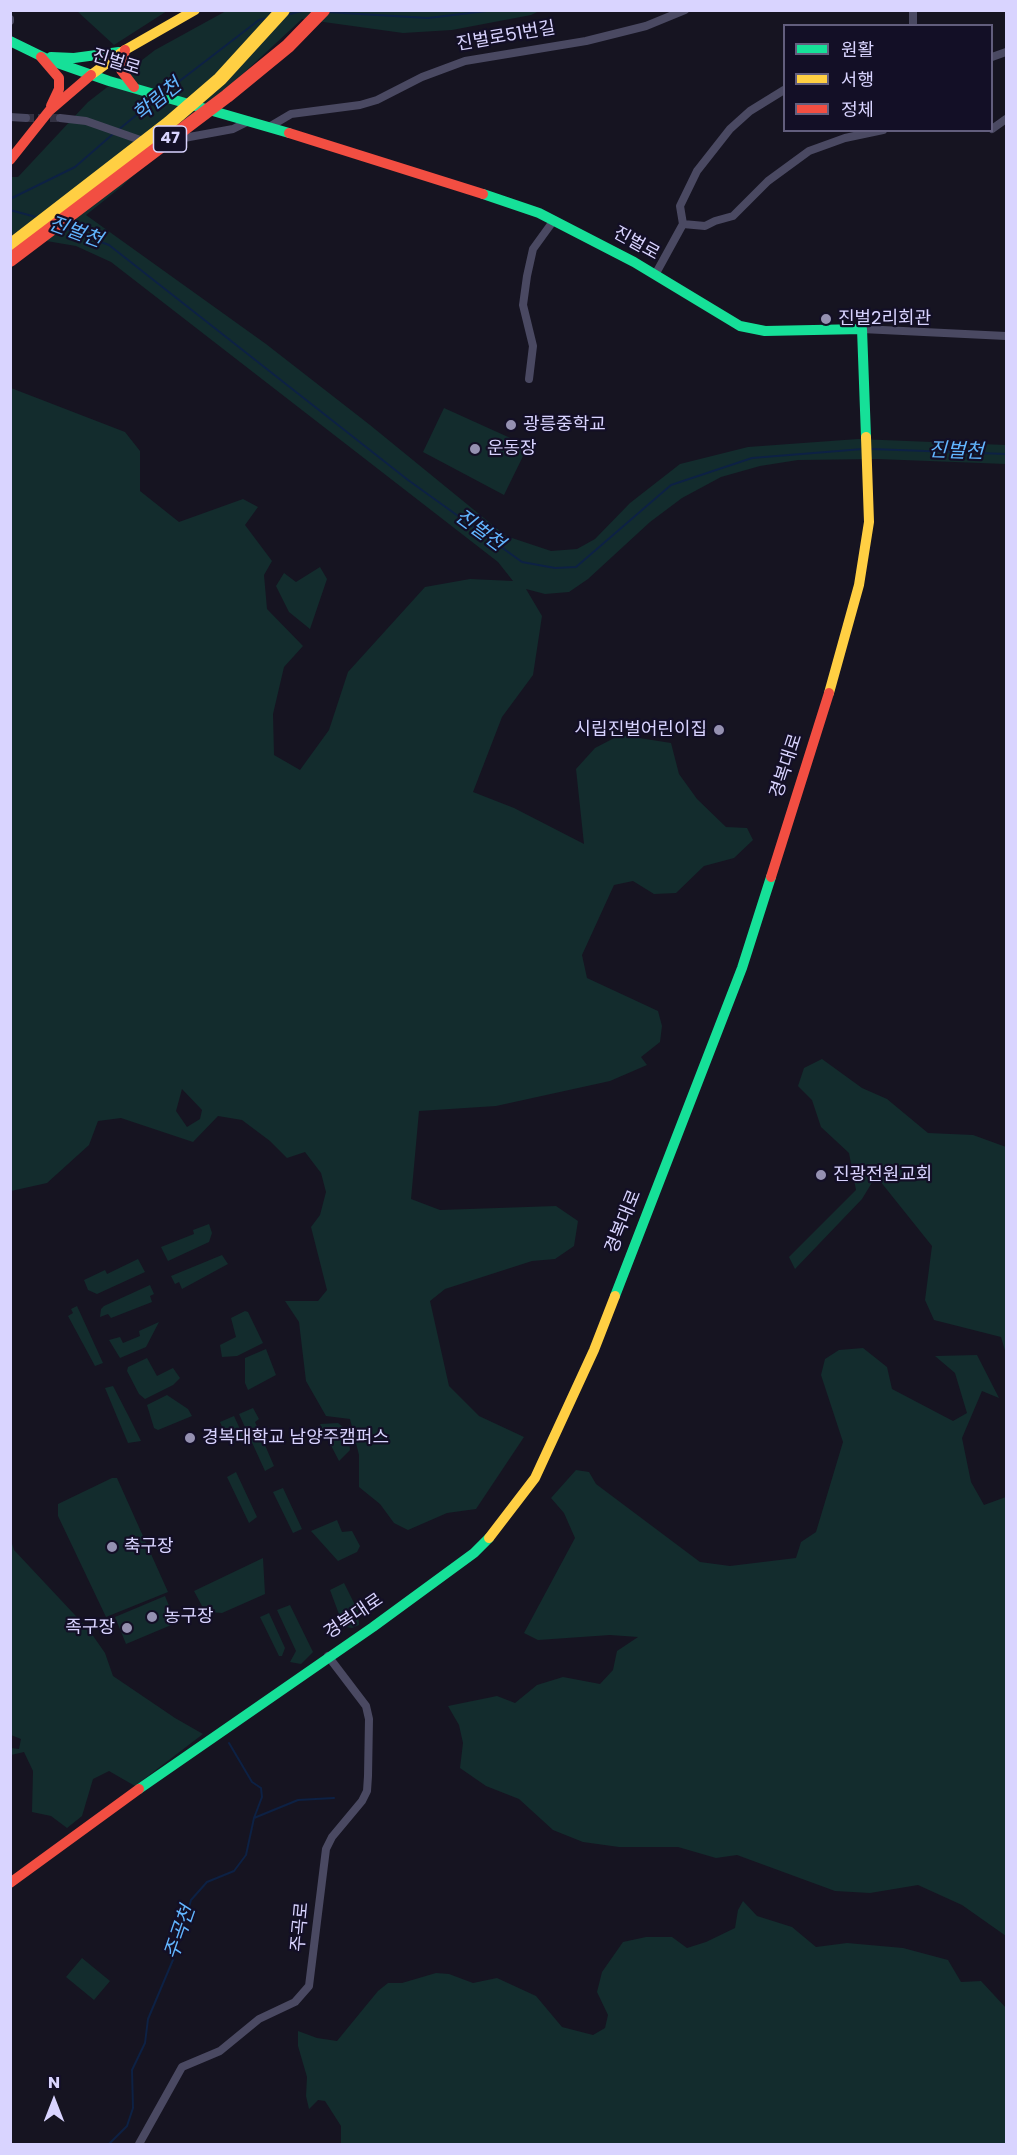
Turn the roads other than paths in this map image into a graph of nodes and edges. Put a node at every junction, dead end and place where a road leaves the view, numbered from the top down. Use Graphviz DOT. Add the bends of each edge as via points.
graph roads {
  1 [pos="195,10"];
  2 [pos="283,10"];
  3 [pos="323,10"];
  4 [pos="685,10"];
  5 [pos="10,41"];
  6 [pos="125,50"];
  7 [pos="41,57"];
  8 [pos="91,75"];
  9 [pos="134,87"];
  10 [pos="783,91"];
  11 [pos="55,114"];
  12 [pos="10,117"];
  13 [pos="26,118"];
  14 [pos="1006,119"];
  15 [pos="252,121"];
  16 [pos="269,127"];
  17 [pos="993,128"];
  18 [pos="874,132"];
  19 [pos="10,160"];
  20 [pos="554,220"];
  21 [pos="683,224"];
  22 [pos="10,246"];
  23 [pos="10,260"];
  24 [pos="655,275"];
  25 [pos="862,329"];
  26 [pos="1006,336"];
  27 [pos="529,379"];
  28 [pos="328,1656"];
  29 [pos="10,1883"];
  30 [pos="139,2145"];
  1 -- 6 [label="main road"];
  2 -- 22 [label="main road, 47, bridge" via="220,79"];
  3 -- 23 [label="main road, 47, bridge" via="288,46 227,96"];
  4 -- 16 [label="street, 진벌로51번길" via="646,26 586,41 465,61 377,100 291,114"];
  5 -- 7 [label="main road, 진벌로"];
  6 -- 7 [label="main road" via="74,58"];
  6 -- 8 [label="main road"];
  6 -- 9 [label="main road" via="121,70"];
  7 -- 8 [label="main road, 진벌로"];
  7 -- 11 [label="main road" via="58,75"];
  8 -- 9 [label="main road, 진벌로"];
  8 -- 11 [label="main road"];
  9 -- 15 [label="main road, 진벌로"];
  10 -- 21 [label="street" via="750,111 715,147 682,197"];
  11 -- 15 [label="street" via="95,123 148,143 232,129"];
  11 -- 19 [label="main road"];
  12 -- 13 [label="street"];
  14 -- 17 [label="street"];
  15 -- 16 [label="main road, 진벌로"];
  16 -- 20 [label="main road, 진벌로" via="500,198"];
  18 -- 21 [label="street" via="809,151 768,181 733,216 697,228"];
  20 -- 24 [label="main road, 진벌로"];
  20 -- 27 [label="street" via="533,249 527,276 523,305 533,346"];
  21 -- 24 [label="street"];
  24 -- 25 [label="main road, 진벌로" via="730,322 750,329"];
  25 -- 26 [label="street, 진벌로"];
  25 -- 28 [label="main road, 경복대로" via="868,522 859,585 821,721 742,968 594,1350 546,1458 516,1506 474,1553"];
  28 -- 29 [label="main road, 경복대로"];
  28 -- 30 [label="street, 주곡로" via="366,1706 368,1776 362,1801 326,1849 309,1986 295,2002 259,2019 220,2051 182,2067"];
}
